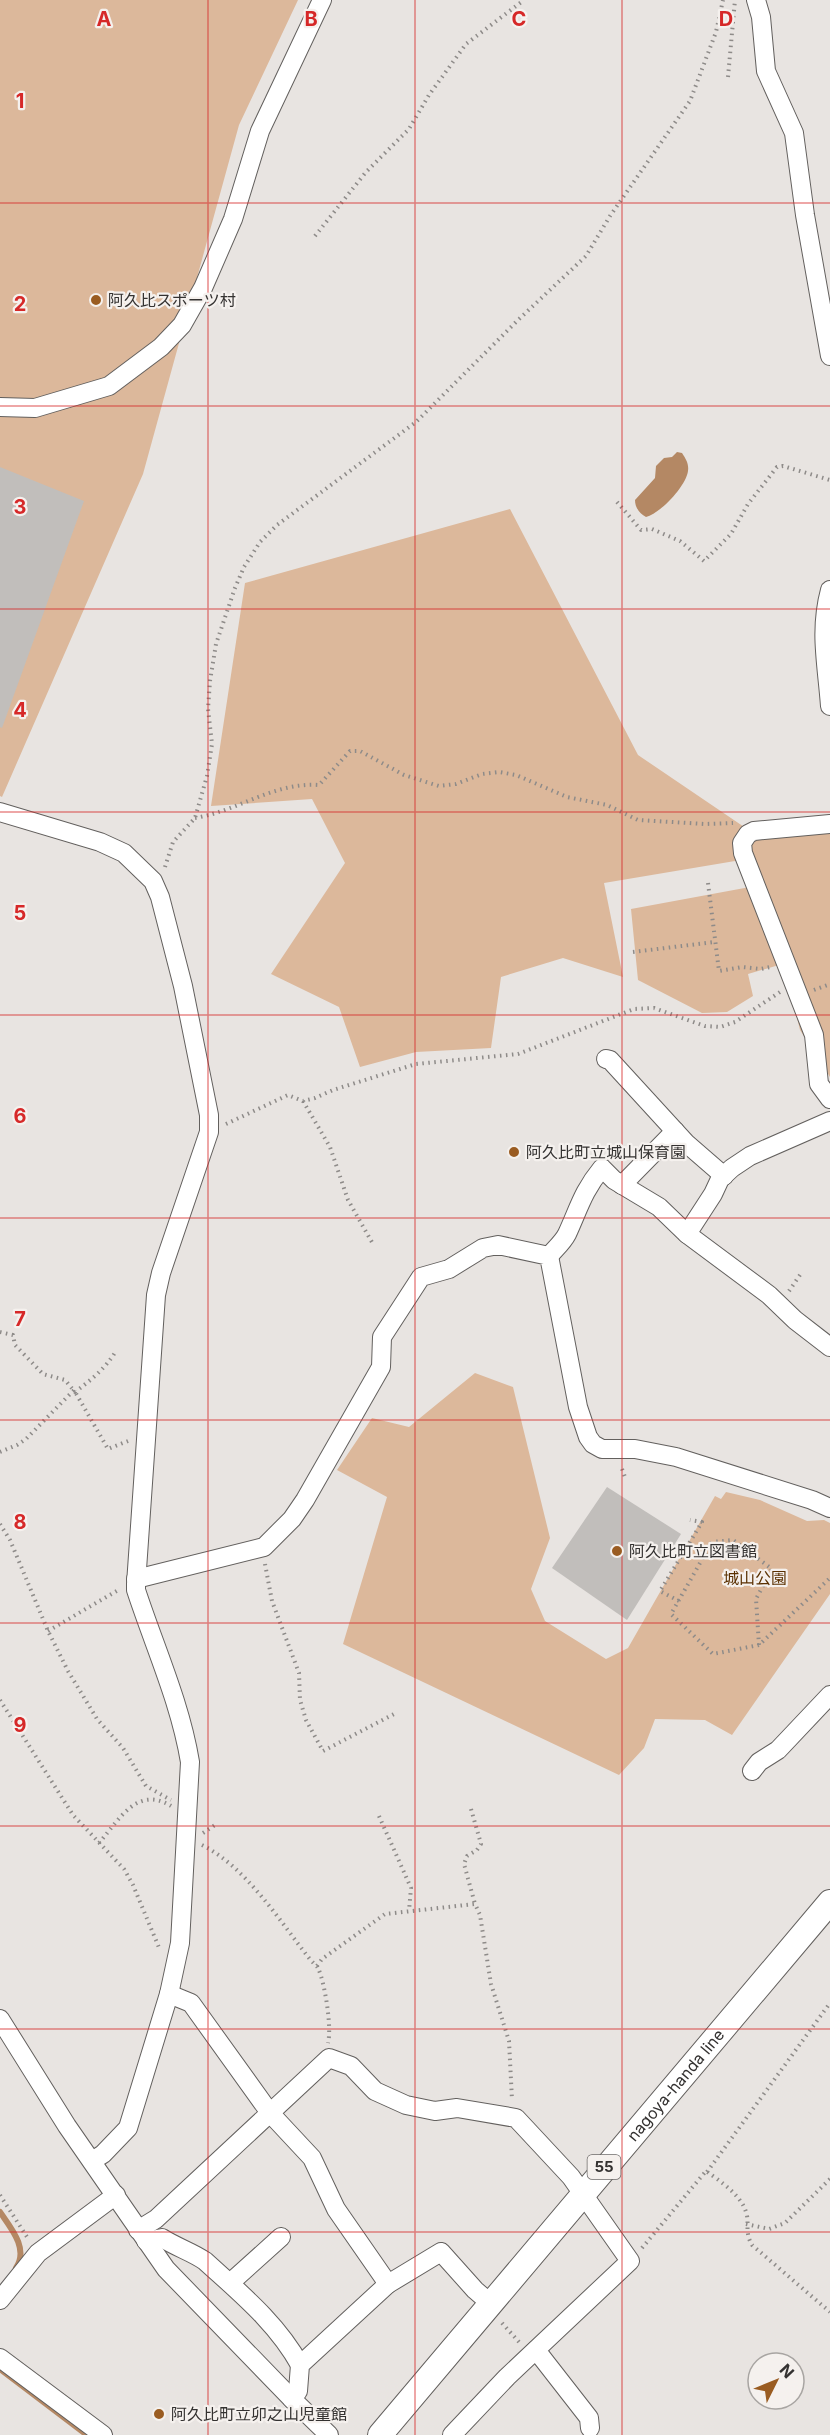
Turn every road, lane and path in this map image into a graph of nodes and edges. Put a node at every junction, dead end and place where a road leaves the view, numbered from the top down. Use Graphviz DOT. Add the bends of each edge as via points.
graph roads {
  1 [pos="322,0"];
  2 [pos="524,0"];
  3 [pos="723,0"];
  4 [pos="735,0"];
  5 [pos="756,0"];
  6 [pos="728,78"];
  7 [pos="315,236"];
  8 [pos="830,356"];
  9 [pos="0,407"];
  10 [pos="830,480"];
  11 [pos="617,502"];
  12 [pos="830,590"];
  13 [pos="830,706"];
  14 [pos="0,812"];
  15 [pos="195,818"];
  16 [pos="736,823"];
  17 [pos="830,824"];
  18 [pos="708,883"];
  19 [pos="155,884"];
  20 [pos="714,942"];
  21 [pos="633,952"];
  22 [pos="784,961"];
  23 [pos="793,984"];
  24 [pos="606,1059"];
  25 [pos="830,1099"];
  26 [pos="303,1101"];
  27 [pos="830,1121"];
  28 [pos="675,1131"];
  29 [pos="209,1132"];
  30 [pos="724,1176"];
  31 [pos="622,1185"];
  32 [pos="687,1234"];
  33 [pos="374,1244"];
  34 [pos="549,1256"];
  35 [pos="0,1332"];
  36 [pos="830,1347"];
  37 [pos="116,1351"];
  38 [pos="75,1392"];
  39 [pos="145,1436"];
  40 [pos="0,1452"];
  41 [pos="622,1469"];
  42 [pos="625,1477"];
  43 [pos="830,1508"];
  44 [pos="690,1520"];
  45 [pos="0,1524"];
  46 [pos="264,1547"];
  47 [pos="830,1578"];
  48 [pos="136,1582"];
  49 [pos="679,1601"];
  50 [pos="48,1631"];
  51 [pos="759,1645"];
  52 [pos="830,1695"];
  53 [pos="0,1700"];
  54 [pos="394,1714"];
  55 [pos="752,1771"];
  56 [pos="471,1809"];
  57 [pos="379,1816"];
  58 [pos="99,1843"];
  59 [pos="198,1843"];
  60 [pos="830,1902"];
  61 [pos="475,1904"];
  62 [pos="409,1911"];
  63 [pos="177,1959"];
  64 [pos="317,1966"];
  65 [pos="169,1994"];
  66 [pos="830,2003"];
  67 [pos="0,2019"];
  68 [pos="329,2058"];
  69 [pos="270,2113"];
  70 [pos="511,2118"];
  71 [pos="92,2161"];
  72 [pos="707,2172"];
  73 [pos="830,2179"];
  74 [pos="583,2192"];
  75 [pos="0,2195"];
  76 [pos="116,2195"];
  77 [pos="746,2224"];
  78 [pos="142,2236"];
  79 [pos="280,2237"];
  80 [pos="38,2253"];
  81 [pos="630,2261"];
  82 [pos="230,2283"];
  83 [pos="388,2284"];
  84 [pos="0,2300"];
  85 [pos="488,2306"];
  86 [pos="830,2312"];
  87 [pos="533,2352"];
  88 [pos="0,2358"];
  89 [pos="300,2365"];
  90 [pos="291,2399"];
  91 [pos="590,2428"];
  92 [pos="103,2435"];
  93 [pos="329,2435"];
  94 [pos="380,2435"];
  95 [pos="452,2435"];
  1 -- 9 [label="street" via="260,131 229,229 204,288 182,325 109,386 35,408"];
  2 -- 7 [label="path" via="466,44 409,129 366,172"];
  3 -- 15 [label="path" via="716,32 690,101 586,256 416,422 277,525 260,542 244,567 216,644 208,709 212,744"];
  4 -- 6 [label="path"];
  5 -- 8 [label="street" via="766,72 794,132"];
  10 -- 11 [label="path" via="777,467 731,534 704,561 680,541 652,529 641,530"];
  12 -- 13 [label="street" via="823,643"];
  14 -- 19 [label="street" via="124,852"];
  15 -- 16 [label="path" via="277,790 301,784 319,785 350,751 360,751 404,775 439,786 500,772 567,797 607,805 638,820"];
  15 -- 19 [label="path" via="173,842 162,879"];
  17 -- 22 [label="street" via="754,831 742,843"];
  18 -- 20 [label="path"];
  19 -- 29 [label="street" via="183,986"];
  20 -- 21 [label="path"];
  20 -- 22 [label="path" via="719,971 761,969"];
  22 -- 23 [label="street"];
  23 -- 25 [label="street" via="814,1035 819,1084"];
  23 -- 26 [label="path" via="720,1028 654,1008 634,1009 518,1054 416,1064"];
  24 -- 28 [label="street"];
  26 -- 29 [label="path" via="288,1095"];
  26 -- 33 [label="path" via="330,1147 348,1200"];
  27 -- 30 [label="street" via="750,1156"];
  28 -- 30 [label="street"];
  28 -- 31 [label="street"];
  29 -- 39 [label="street" via="156,1295"];
  30 -- 32 [label="street"];
  31 -- 32 [label="street" via="659,1208"];
  31 -- 34 [label="street" via="602,1168 576,1209 566,1236"];
  32 -- 36 [label="street"];
  34 -- 43 [label="street" via="578,1407 593,1444 602,1449 635,1449 676,1457"];
  34 -- 46 [label="street" via="498,1245 421,1277 382,1337 381,1367 310,1490 292,1519"];
  35 -- 38 [label="path" via="13,1335 15,1345 44,1374 65,1380"];
  37 -- 38 [label="path" via="109,1363"];
  38 -- 39 [label="path" via="108,1449"];
  38 -- 40 [label="path" via="26,1439"];
  39 -- 48 [label="street"];
  41 -- 42 [label="path"];
  44 -- 49 [label="path" via="702,1522 660,1592"];
  45 -- 50 [label="path"];
  46 -- 48 [label="street"];
  46 -- 54 [label="path" via="272,1601 299,1673 300,1700 323,1751"];
  47 -- 51 [label="path"];
  48 -- 50 [label="path"];
  48 -- 63 [label="street" via="171,1684 190,1762"];
  49 -- 51 [label="path" via="671,1614 713,1654"];
  49 -- 51 [label="path" via="712,1542 733,1540 772,1569 756,1599"];
  50 -- 58 [label="path" via="97,1719 123,1748 146,1785 166,1796 177,1808 155,1798 138,1801"];
  52 -- 55 [label="street" via="778,1750"];
  53 -- 58 [label="path" via="73,1815"];
  56 -- 61 [label="path" via="481,1844 466,1856 464,1864"];
  57 -- 62 [label="path" via="411,1888"];
  58 -- 63 [label="path" via="124,1869 160,1950"];
  59 -- 64 [label="path" via="228,1861"];
  60 -- 74 [label="main road, nagoya-handa line / 55"];
  61 -- 62 [label="path"];
  61 -- 70 [label="path" via="491,1984 509,2042"];
  62 -- 64 [label="path" via="385,1914"];
  63 -- 65 [label="street"];
  64 -- 68 [label="path" via="330,2034 325,2052"];
  65 -- 69 [label="street" via="191,2003"];
  65 -- 71 [label="street" via="128,2128"];
  66 -- 72 [label="path"];
  67 -- 71 [label="street"];
  68 -- 69 [label="street"];
  68 -- 70 [label="street" via="351,2066 375,2091 406,2105 435,2111 457,2108"];
  69 -- 78 [label="street"];
  69 -- 83 [label="street" via="312,2158 336,2209"];
  70 -- 74 [label="street" via="516,2118"];
  71 -- 76 [label="street"];
  72 -- 77 [label="path" via="740,2201 747,2214"];
  72 -- 81 [label="path"];
  73 -- 77 [label="path" via="785,2223 769,2229"];
  74 -- 81 [label="street"];
  74 -- 85 [label="main road, nagoya-handa line / 55"];
  75 -- 80 [label="path"];
  76 -- 78 [label="street"];
  76 -- 80 [label="street"];
  77 -- 86 [label="path" via="746,2236 752,2245"];
  78 -- 82 [label="street" via="162,2238 196,2255"];
  78 -- 90 [label="street" via="165,2270"];
  79 -- 82 [label="street"];
  80 -- 84 [label="street"];
  81 -- 87 [label="street"];
  82 -- 89 [label="street" via="266,2317"];
  83 -- 85 [label="street" via="441,2252"];
  83 -- 89 [label="street"];
  85 -- 87 [label="path"];
  85 -- 94 [label="main road, nagoya-handa line / 55"];
  87 -- 91 [label="street" via="589,2418"];
  87 -- 95 [label="street"];
  88 -- 92 [label="street"];
  89 -- 90 [label="street" via="298,2391"];
  90 -- 93 [label="street"];
}
